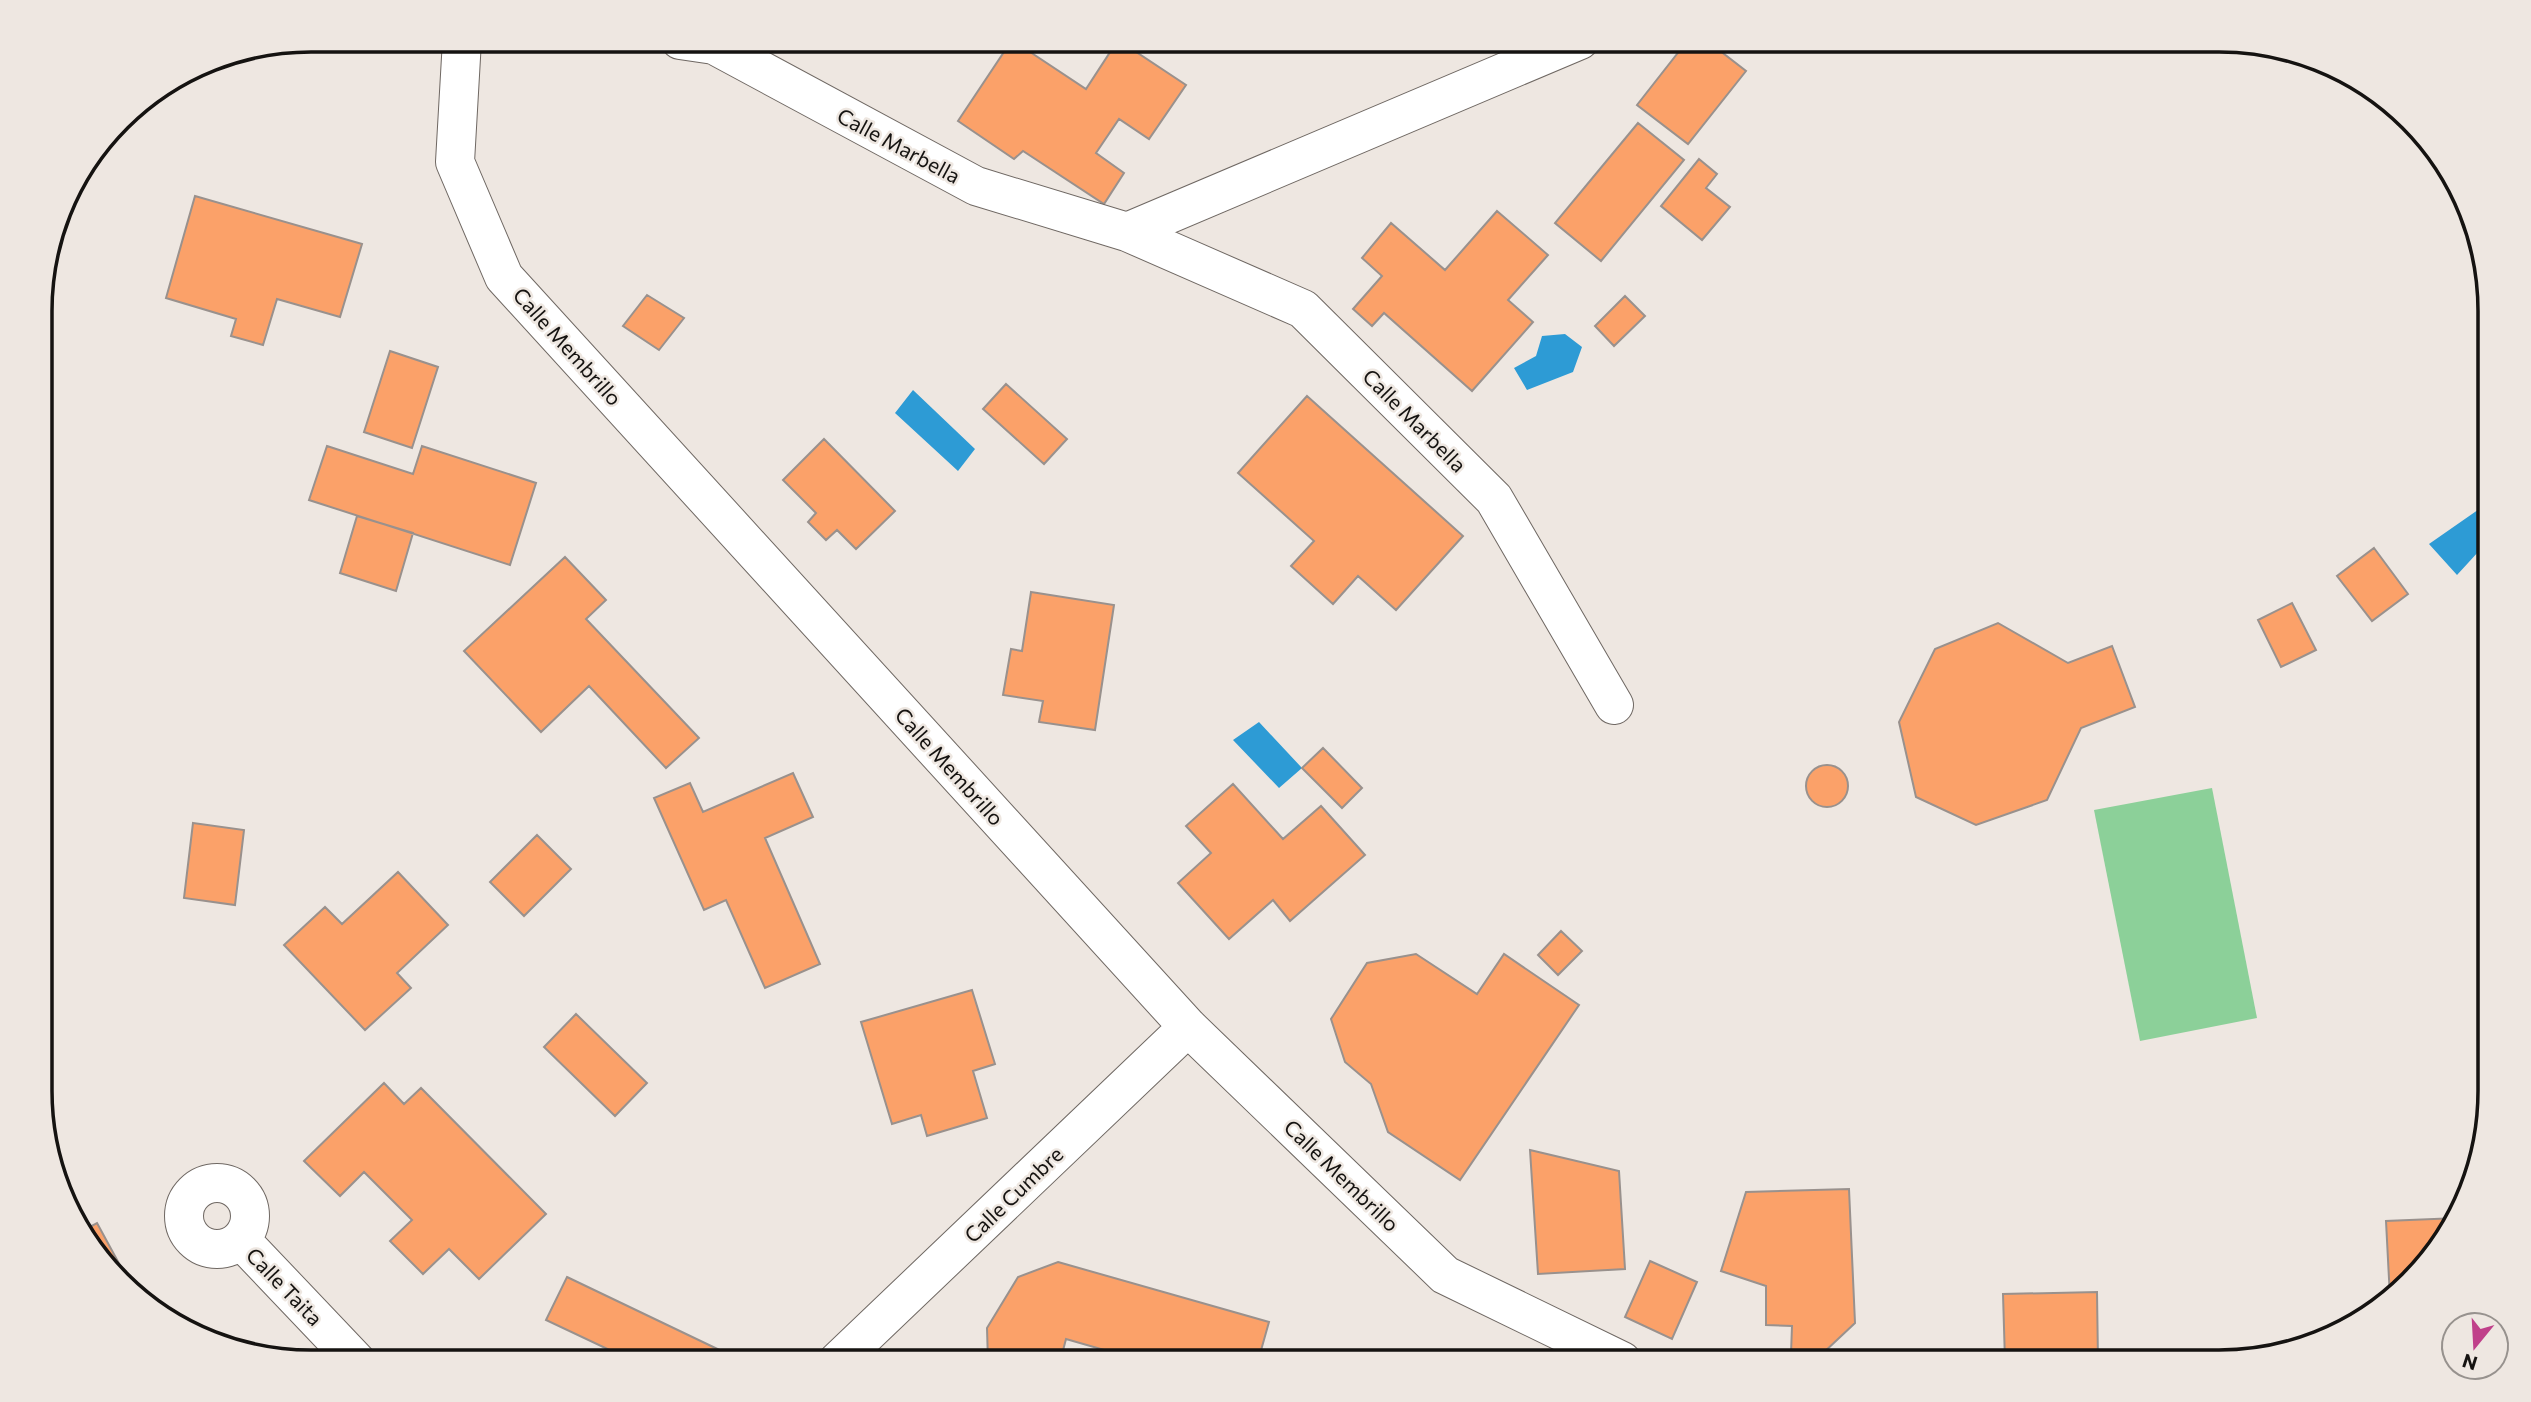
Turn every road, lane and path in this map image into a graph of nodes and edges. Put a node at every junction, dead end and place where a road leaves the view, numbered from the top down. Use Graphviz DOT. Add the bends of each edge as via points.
graph roads {
  1 [pos="461,52"];
  2 [pos="727,52"];
  3 [pos="1552,52"];
  4 [pos="1127,232"];
  5 [pos="1614,705"];
  6 [pos="1188,1027"];
  7 [pos="241,1240"];
  8 [pos="346,1350"];
  9 [pos="850,1350"];
  10 [pos="1599,1350"];
  1 -- 6 [label="street, Calle Membrillo" via="455,162 505,277"];
  2 -- 4 [label="street, Calle Marbella" via="976,186"];
  3 -- 4 [label="street"];
  4 -- 5 [label="street, Calle Marbella" via="1303,309 1494,499"];
  6 -- 9 [label="street, Calle Cumbre"];
  6 -- 10 [label="street, Calle Membrillo" via="1445,1275"];
  7 -- 8 [label="street, Calle Taita"];
}
